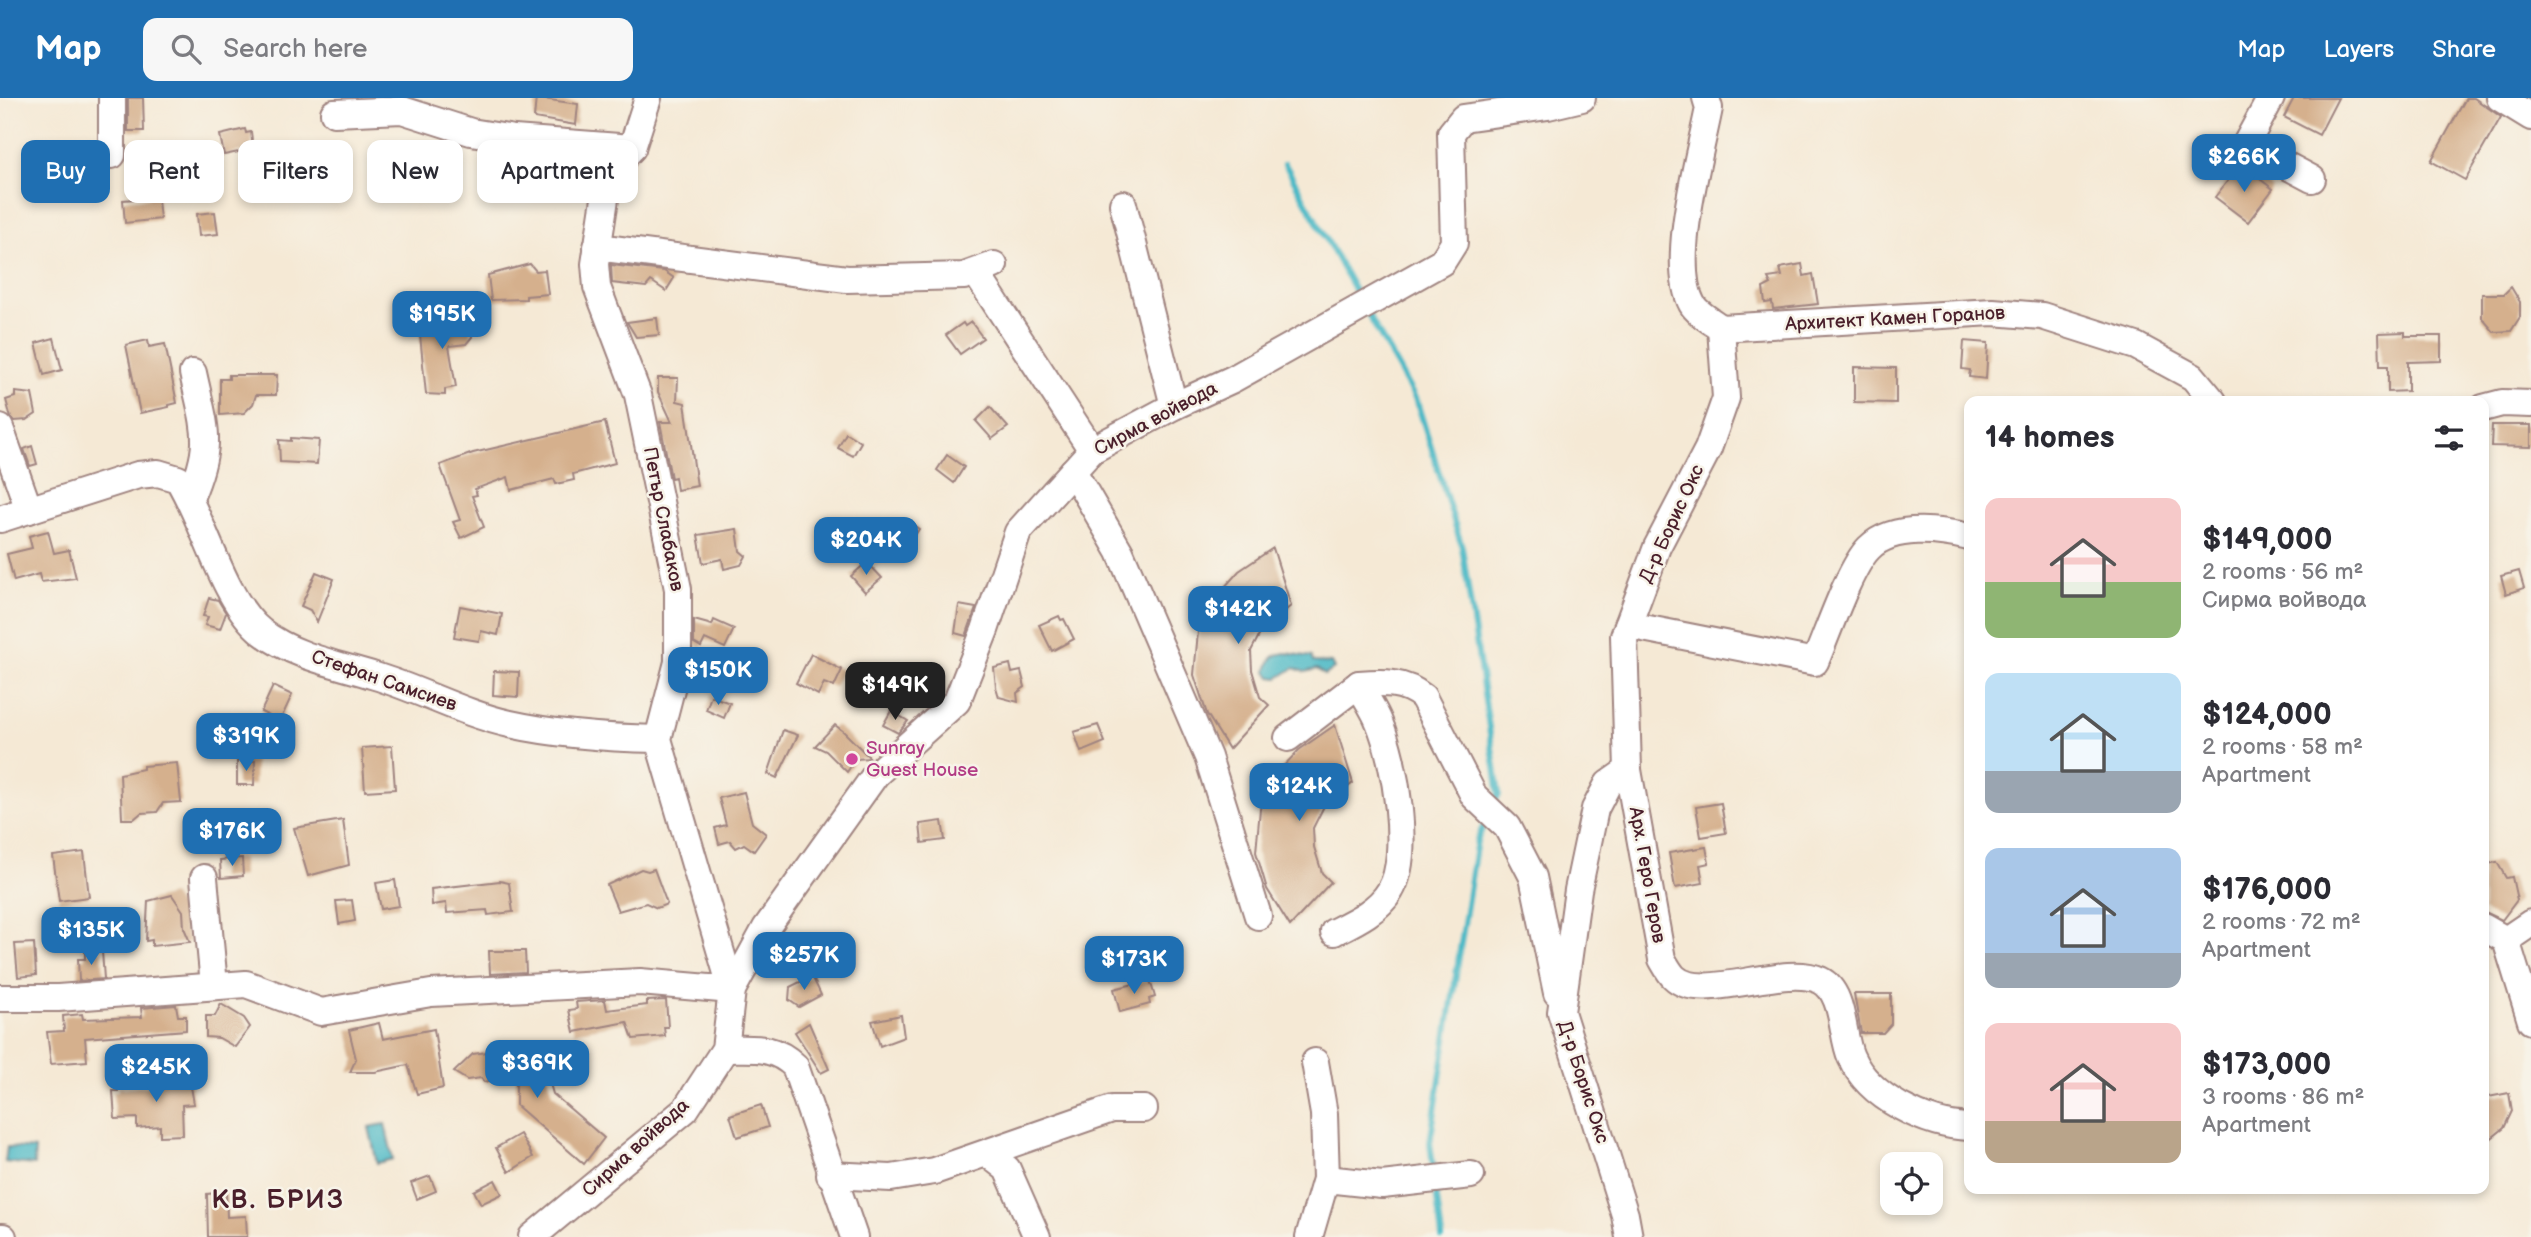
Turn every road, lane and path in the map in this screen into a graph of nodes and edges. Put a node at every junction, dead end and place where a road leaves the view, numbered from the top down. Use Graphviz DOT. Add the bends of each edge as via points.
graph roads {
  1 [pos="112,98"];
  2 [pos="648,98"];
  3 [pos="1582,98"];
  4 [pos="1706,98"];
  5 [pos="2272,98"];
  6 [pos="2500,98"];
  7 [pos="334,113"];
  8 [pos="2531,117"];
  9 [pos="538,140"];
  10 [pos="635,140"];
  11 [pos="112,155"];
  12 [pos="2312,179"];
  13 [pos="604,203"];
  14 [pos="1123,205"];
  15 [pos="597,247"];
  16 [pos="1721,328"];
  17 [pos="193,373"];
  18 [pos="2209,396"];
  19 [pos="2531,404"];
  20 [pos="1174,406"];
  21 [pos="2489,406"];
  22 [pos="0,428"];
  23 [pos="1092,450"];
  24 [pos="1073,471"];
  25 [pos="190,498"];
  26 [pos="29,509"];
  27 [pos="0,519"];
  28 [pos="1964,536"];
  29 [pos="1628,625"];
  30 [pos="1359,684"];
  31 [pos="1288,738"];
  32 [pos="658,739"];
  33 [pos="1628,769"];
  34 [pos="204,878"];
  35 [pos="1258,916"];
  36 [pos="2531,923"];
  37 [pos="1334,932"];
  38 [pos="2494,934"];
  39 [pos="214,985"];
  40 [pos="732,990"];
  41 [pos="0,998"];
  42 [pos="1561,1012"];
  43 [pos="2531,1021"];
  44 [pos="725,1049"];
  45 [pos="1315,1062"];
  46 [pos="1144,1109"];
  47 [pos="1964,1127"];
  48 [pos="988,1154"];
  49 [pos="830,1175"];
  50 [pos="1471,1175"];
  51 [pos="1326,1179"];
  52 [pos="532,1237"];
  53 [pos="854,1237"];
  54 [pos="1037,1237"];
  55 [pos="1309,1237"];
  56 [pos="1629,1237"];
  1 -- 11 [label="street"];
  2 -- 10 [label="street, Петър Слабаков"];
  3 -- 20 [label="street, Сирма войвода" via="1475,117 1451,133 1454,243 1442,262 1233,379"];
  4 -- 16 [label="street" via="1709,107 1682,268 1693,306"];
  5 -- 12 [label="street" via="2246,144"];
  6 -- 8 [label="street"];
  7 -- 9 [label="street" via="402,110 471,132"];
  13 -- 15 [label="street, Петър Слабаков"];
  14 -- 20 [label="street"];
  15 -- 23 [label="street" via="848,279 905,280 985,269"];
  15 -- 32 [label="street, Петър Слабаков" via="597,287 638,395 678,589 678,663"];
  16 -- 18 [label="street, Архитект Камен Горанов" via="1993,312 2042,316 2136,346 2193,377"];
  16 -- 29 [label="street, Д-р Борис Окс" via="1726,398 1708,449 1657,547"];
  17 -- 25 [label="street" via="207,437 204,464"];
  19 -- 21 [label="street"];
  20 -- 23 [label="street, Сирма войвода"];
  22 -- 26 [label="street"];
  23 -- 24 [label="street, Сирма войвода"];
  24 -- 35 [label="street" via="1120,552 1208,757"];
  24 -- 40 [label="street, Сирма войвода" via="1018,532 957,701 876,774 766,928"];
  25 -- 26 [label="street, Стефан Самсиев" via="178,480 158,473"];
  25 -- 32 [label="street, Стефан Самсиев" via="233,596 262,631 314,659 508,724 581,737"];
  26 -- 27 [label="street, Стефан Самсиев"];
  28 -- 29 [label="street" via="1940,530 1896,534 1869,548 1815,662"];
  29 -- 33 [label="street, Д-р Борис Окс" via="1624,636"];
  30 -- 31 [label="street"];
  30 -- 37 [label="street" via="1380,723 1396,788 1399,866 1390,891 1370,912"];
  30 -- 42 [label="street" via="1384,682 1412,688 1423,697 1474,796 1507,827 1533,877"];
  32 -- 40 [label="street"];
  33 -- 42 [label="street, Д-р Борис Окс" via="1608,784 1595,809"];
  33 -- 47 [label="street, Арх. Геро Геров" via="1662,959 1675,978 1698,986 1784,976 1820,980 1835,995 1851,1059 1886,1101 1937,1122"];
  34 -- 39 [label="street"];
  36 -- 38 [label="street"];
  38 -- 43 [label="street"];
  39 -- 40 [label="street" via="246,984 321,1012 431,993 640,982"];
  39 -- 41 [label="street" via="58,998"];
  40 -- 44 [label="street, Сирма войвода"];
  42 -- 56 [label="street, Д-р Борис Окс"];
  44 -- 49 [label="street" via="766,1049 782,1053 795,1066"];
  44 -- 52 [label="street, Сирма войвода" via="685,1110"];
  45 -- 51 [label="street" via="1324,1114"];
  46 -- 48 [label="street" via="1112,1110"];
  48 -- 49 [label="street" via="934,1171 891,1178"];
  48 -- 54 [label="street" via="1007,1169"];
  49 -- 53 [label="street"];
  50 -- 51 [label="street" via="1382,1185"];
  51 -- 55 [label="street"];
}
